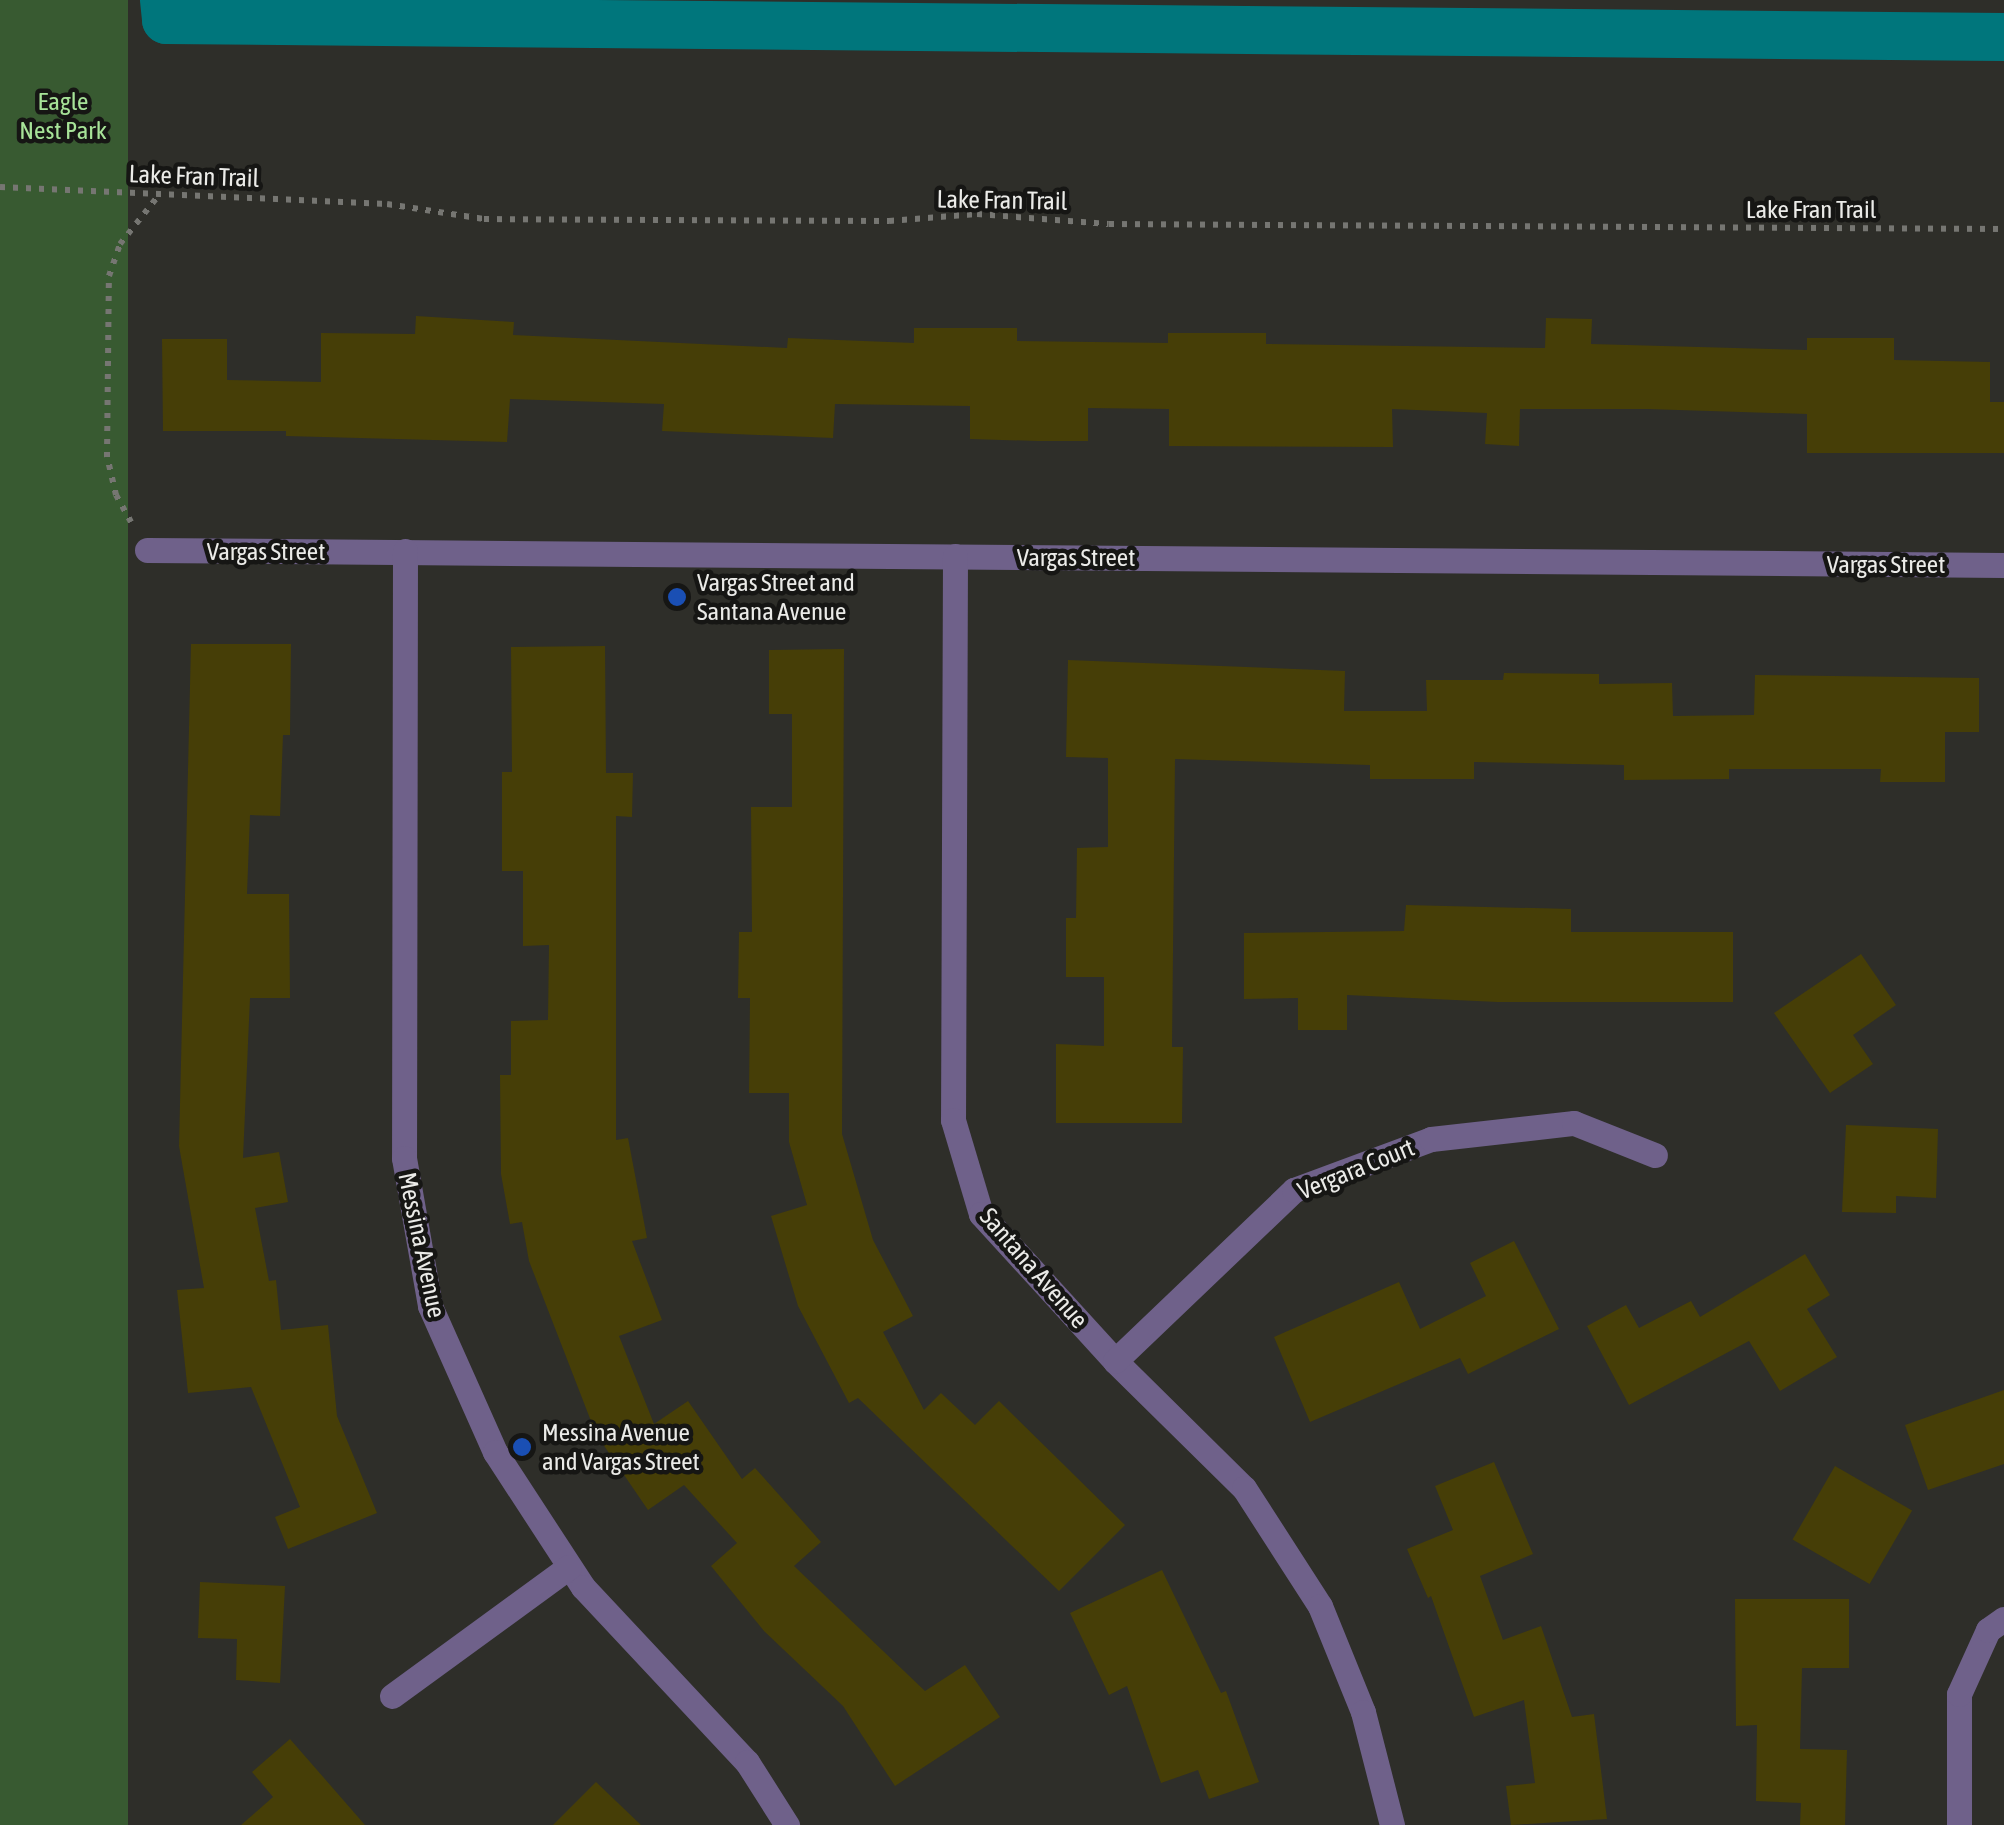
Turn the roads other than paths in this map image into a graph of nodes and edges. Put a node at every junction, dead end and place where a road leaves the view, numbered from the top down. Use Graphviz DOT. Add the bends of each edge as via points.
graph roads {
  1 [pos="148,550"];
  2 [pos="405,551"];
  3 [pos="954,556"];
  4 [pos="2004,565"];
  5 [pos="1655,1155"];
  6 [pos="1115,1361"];
  7 [pos="569,1567"];
  8 [pos="1996,1624"];
  9 [pos="392,1696"];
  10 [pos="787,1825"];
  11 [pos="1392,1825"];
  12 [pos="1958,1825"];
  1 -- 2 [label="street, Vargas Street"];
  2 -- 3 [label="street, Vargas Street"];
  2 -- 7 [label="street, Messina Avenue" via="404,1158 430,1306 495,1452"];
  3 -- 4 [label="street, Vargas Street"];
  3 -- 6 [label="street, Santana Avenue" via="953,1120 981,1214"];
  5 -- 6 [label="street, Vergara Court" via="1574,1123 1431,1139 1294,1190"];
  6 -- 11 [label="street, Santana Avenue" via="1244,1488 1320,1606 1364,1712"];
  7 -- 9 [label="street"];
  7 -- 10 [label="street, Messina Avenue" via="747,1762"];
  8 -- 12 [label="street" via="1959,1694"];
}
